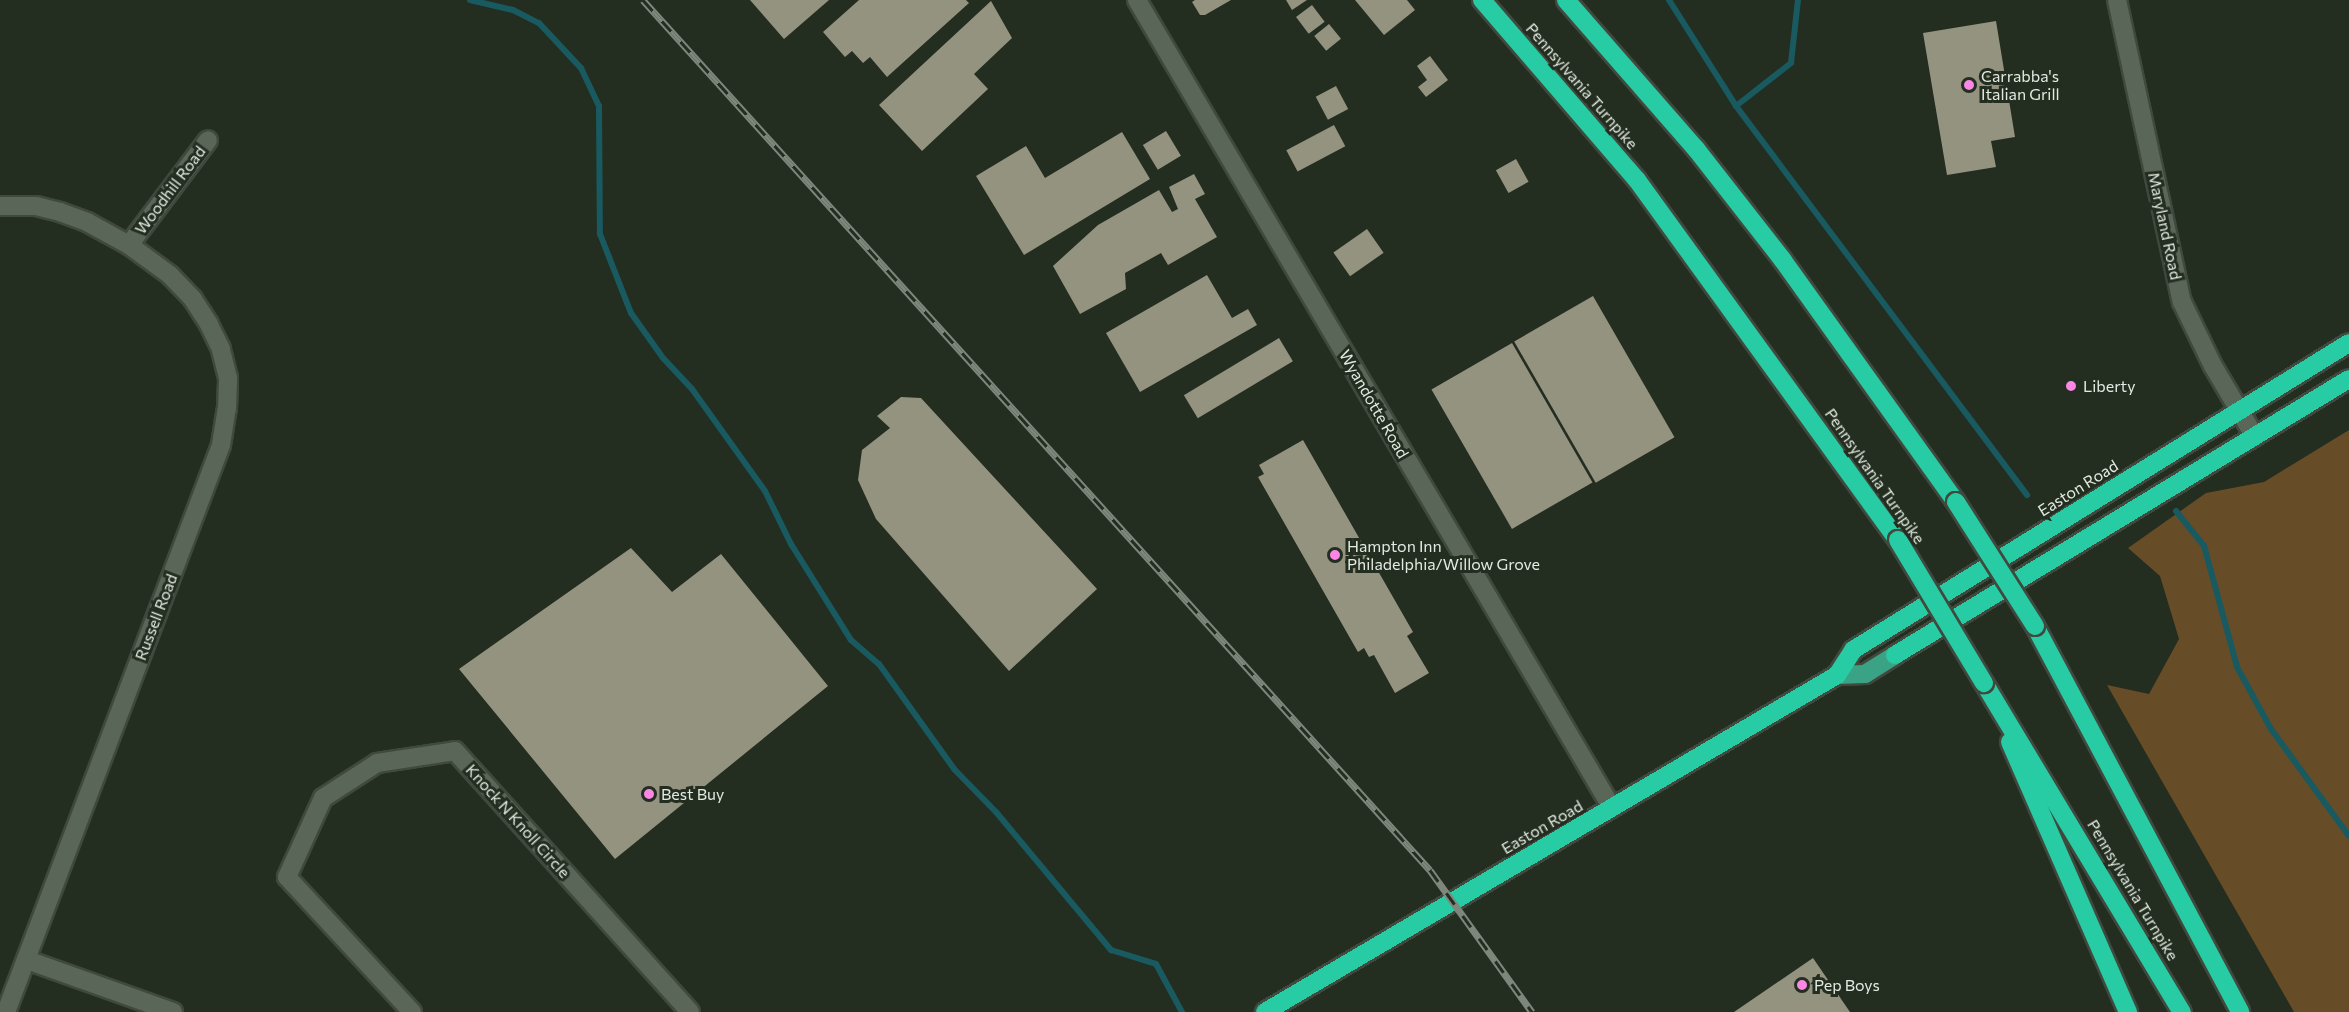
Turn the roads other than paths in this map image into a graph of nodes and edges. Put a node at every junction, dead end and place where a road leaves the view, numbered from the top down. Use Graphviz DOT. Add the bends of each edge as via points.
graph roads {
  1 [pos="1137,0"];
  2 [pos="1482,0"];
  3 [pos="1566,0"];
  4 [pos="2117,0"];
  5 [pos="208,140"];
  6 [pos="0,206"];
  7 [pos="129,245"];
  8 [pos="2349,344"];
  9 [pos="2349,379"];
  10 [pos="2239,411"];
  11 [pos="2255,437"];
  12 [pos="1895,655"];
  13 [pos="1837,675"];
  14 [pos="1984,683"];
  15 [pos="1612,808"];
  16 [pos="2206,947"];
  17 [pos="27,960"];
  18 [pos="6,1012"];
  19 [pos="172,1012"];
  20 [pos="412,1012"];
  21 [pos="690,1012"];
  22 [pos="1266,1012"];
  23 [pos="2128,1012"];
  24 [pos="2182,1012"];
  25 [pos="2240,1012"];
  26 [pos="2247,1012"];
  1 -- 15 [label="street, Wyandotte Road"];
  2 -- 14 [label="highway, Pennsylvania Turnpike, bridge" via="1638,180 1898,540"];
  3 -- 16 [label="highway, Pennsylvania Turnpike, bridge" via="1696,149 1775,250 1956,502 2035,626"];
  4 -- 10 [label="street, Maryland Road" via="2182,302"];
  5 -- 7 [label="street, Woodhill Road"];
  6 -- 7 [label="street, Woodhill Road" via="36,206 60,213 87,222"];
  7 -- 17 [label="street, Russell Road" via="170,275 209,324 221,349 228,378 227,409 221,445"];
  8 -- 10 [label="highway, Easton Road"];
  9 -- 11 [label="highway, Easton Road"];
  10 -- 11 [label="street, Maryland Road"];
  10 -- 13 [label="highway, Easton Road" via="1853,650"];
  11 -- 12 [label="highway, Easton Road"];
  12 -- 13 [label="main road, Easton Road" via="1865,674"];
  13 -- 15 [label="highway, Easton Road"];
  14 -- 23 [label="highway"];
  14 -- 24 [label="highway, Pennsylvania Turnpike"];
  15 -- 22 [label="highway, Easton Road"];
  16 -- 25 [label="highway, Pennsylvania Turnpike"];
  16 -- 26 [label="highway"];
  17 -- 18 [label="street, Russell Road"];
  17 -- 19 [label="street"];
  20 -- 21 [label="street, Knock N Knoll Circle" via="287,877 323,798 377,763 455,751"];
}
